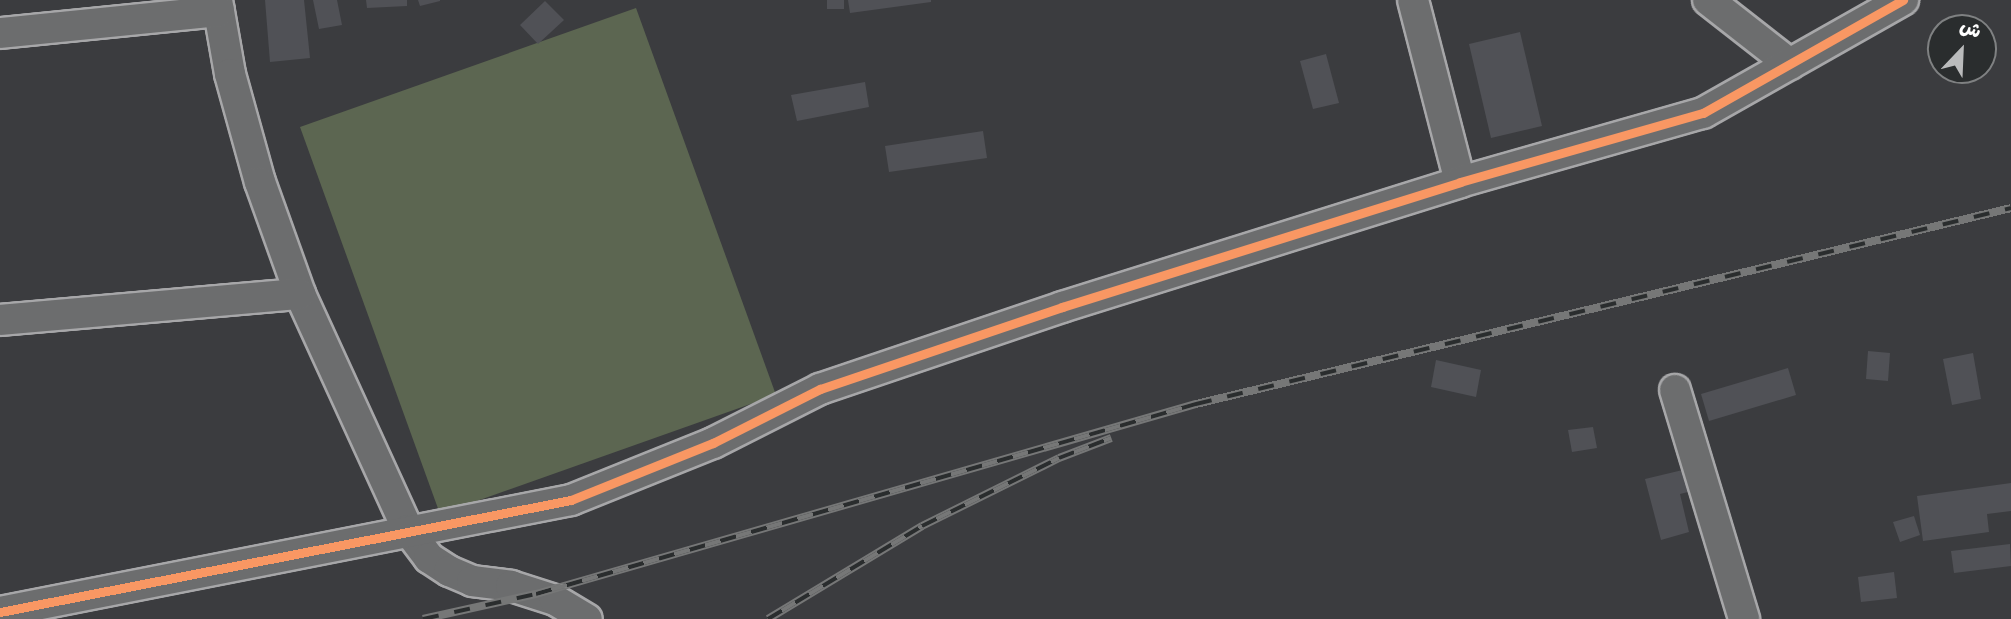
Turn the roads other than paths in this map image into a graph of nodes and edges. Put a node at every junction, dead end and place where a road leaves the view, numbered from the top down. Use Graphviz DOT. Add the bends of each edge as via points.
graph roads {
  1 [pos="1413,0"];
  2 [pos="1708,0"];
  3 [pos="1903,0"];
  4 [pos="218,6"];
  5 [pos="0,33"];
  6 [pos="1790,64"];
  7 [pos="1460,182"];
  8 [pos="300,294"];
  9 [pos="0,320"];
  10 [pos="1675,390"];
  11 [pos="408,530"];
  12 [pos="0,612"];
  13 [pos="587,619"];
  14 [pos="1744,619"];
  1 -- 7 [label="street"];
  2 -- 6 [label="street"];
  3 -- 6 [label="street"];
  4 -- 5 [label="street"];
  4 -- 8 [label="street" via="230,74 260,182"];
  6 -- 7 [label="street" via="1703,113"];
  7 -- 11 [label="street" via="1062,307 820,389 713,443 571,500"];
  8 -- 9 [label="street"];
  8 -- 11 [label="street"];
  10 -- 14 [label="street"];
  11 -- 12 [label="street"];
  11 -- 13 [label="street" via="429,558 449,571 472,581 511,586 555,600"];
}
